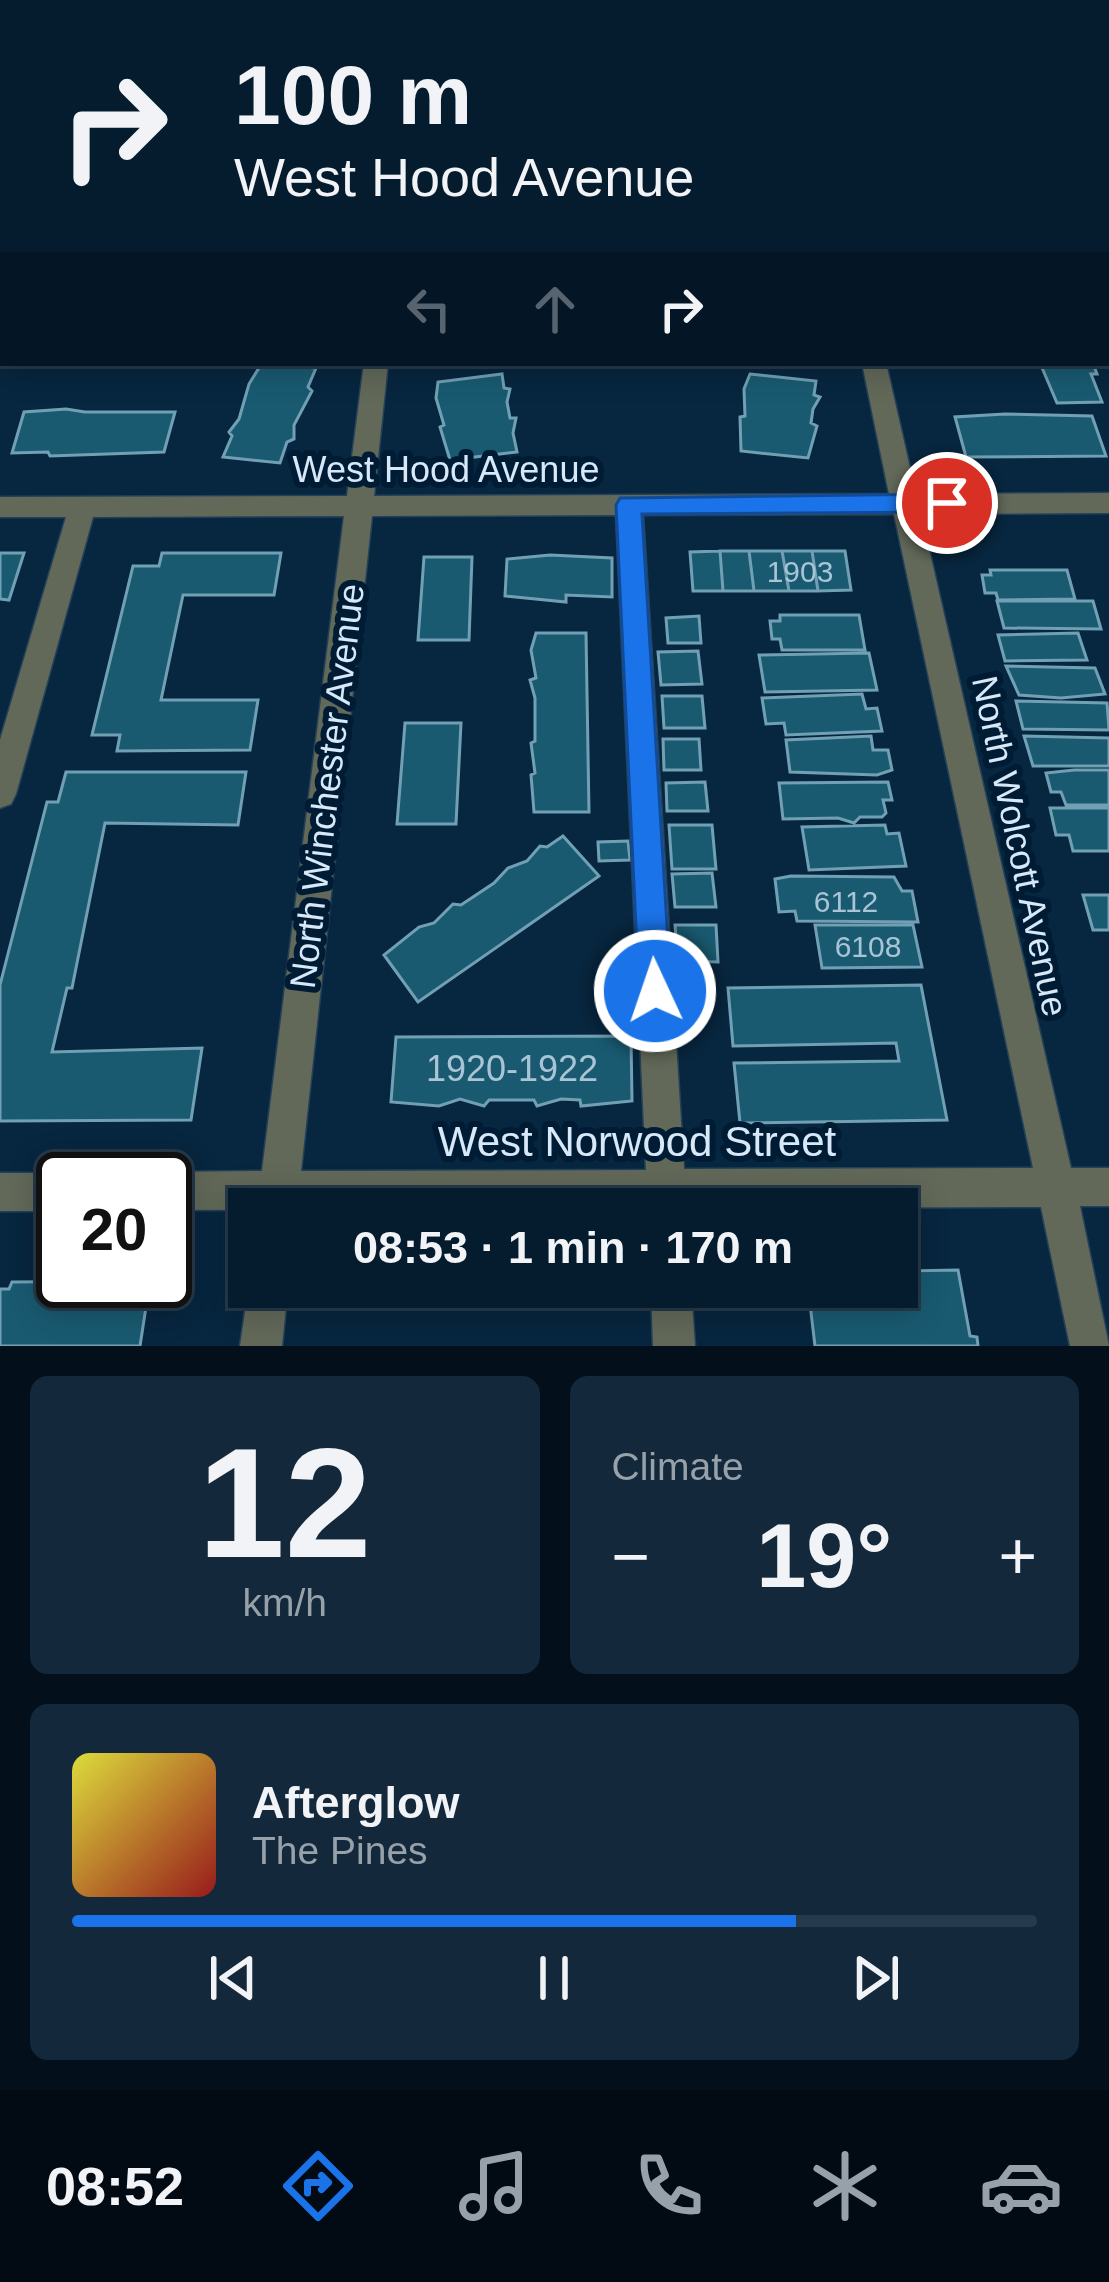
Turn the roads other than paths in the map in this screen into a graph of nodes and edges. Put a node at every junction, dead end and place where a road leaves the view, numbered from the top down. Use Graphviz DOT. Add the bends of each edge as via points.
graph roads {
  1 [pos="376,366"];
  2 [pos="875,366"];
  3 [pos="1109,503"];
  4 [pos="905,504"];
  5 [pos="629,505"];
  6 [pos="359,506"];
  7 [pos="0,507"];
  8 [pos="82,507"];
  9 [pos="13,704"];
  10 [pos="0,794"];
  11 [pos="1056,1187"];
  12 [pos="1109,1187"];
  13 [pos="280,1188"];
  14 [pos="665,1188"];
  15 [pos="918,1191"];
  16 [pos="0,1192"];
  17 [pos="36,1192"];
  18 [pos="192,1193"];
  19 [pos="228,1196"];
  20 [pos="266,1308"];
  21 [pos="672,1308"];
  22 [pos="261,1346"];
  23 [pos="674,1346"];
  24 [pos="1091,1346"];
  1 -- 6 [label="street, North Winchester Avenue"];
  2 -- 4 [label="street, North Wolcott Avenue"];
  3 -- 4 [label="street, West Hood Avenue"];
  4 -- 5 [label="street, West Hood Avenue"];
  4 -- 11 [label="street, North Wolcott Avenue"];
  5 -- 6 [label="street, West Hood Avenue"];
  5 -- 14 [label="street"];
  6 -- 8 [label="street, West Hood Avenue"];
  6 -- 13 [label="street, North Winchester Avenue"];
  7 -- 8 [label="street, West Hood Avenue"];
  8 -- 9 [label="street"];
  9 -- 10 [label="street"];
  11 -- 12 [label="street, West Norwood Street"];
  11 -- 15 [label="street, West Norwood Street"];
  11 -- 24 [label="street, North Wolcott Avenue"];
  16 -- 17 [label="street"];
  18 -- 19 [label="street, West Norwood Street"];
  20 -- 22 [label="street"];
  21 -- 23 [label="street"];
}
